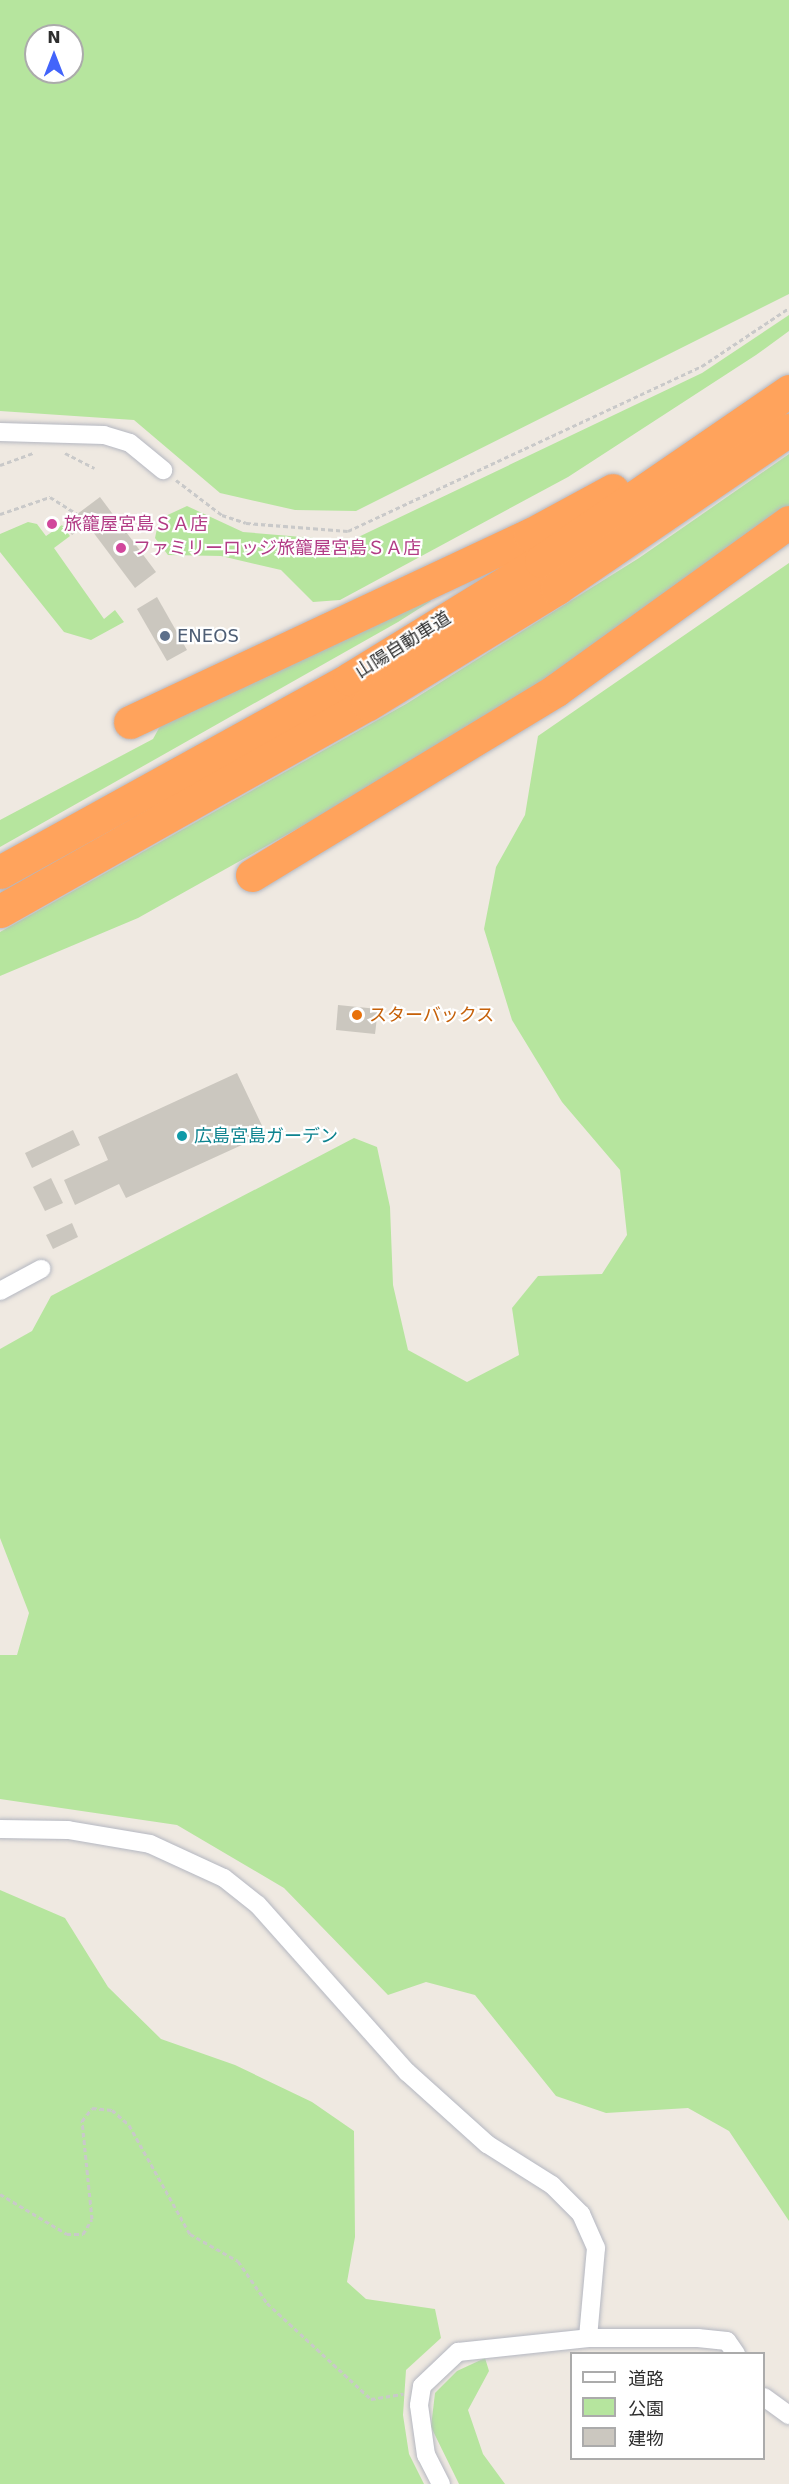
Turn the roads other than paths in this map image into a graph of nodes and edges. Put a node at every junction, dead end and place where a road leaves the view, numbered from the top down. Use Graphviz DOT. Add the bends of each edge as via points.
graph roads {
  1 [pos="789,374"];
  2 [pos="789,391"];
  3 [pos="789,430"];
  4 [pos="0,432"];
  5 [pos="163,470"];
  6 [pos="789,522"];
  7 [pos="130,722"];
  8 [pos="0,872"];
  9 [pos="252,875"];
  10 [pos="0,911"];
  11 [pos="41,1269"];
  12 [pos="0,1291"];
  13 [pos="0,1829"];
  14 [pos="588,2338"];
  15 [pos="735,2352"];
  16 [pos="765,2398"];
  17 [pos="789,2415"];
  18 [pos="441,2484"];
  1 -- 7 [label="highway" via="607,493 530,535"];
  2 -- 8 [label="highway, 山陽自動車道" via="541,561 380,660"];
  3 -- 10 [label="highway, 山陽自動車道" via="558,588 368,704"];
  4 -- 5 [label="street" via="104,435 130,442"];
  6 -- 9 [label="highway" via="556,690"];
  11 -- 12 [label="street"];
  13 -- 14 [label="street" via="68,1830 150,1844 224,1878 258,1905 407,2072 487,2144 552,2185 581,2214 596,2248"];
  14 -- 15 [label="street" via="727,2341"];
  14 -- 18 [label="street" via="469,2349 422,2386 418,2405 426,2455"];
  16 -- 17 [label="street"];
}
